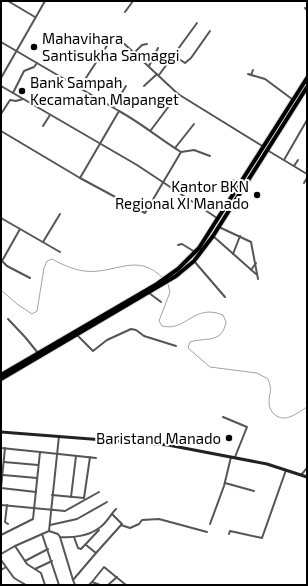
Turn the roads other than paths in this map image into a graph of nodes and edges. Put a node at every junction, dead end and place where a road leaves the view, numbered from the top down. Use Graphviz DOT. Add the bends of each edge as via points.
graph roads {
  1 [pos="8,1"];
  2 [pos="45,1"];
  3 [pos="133,1"];
  4 [pos="125,12"];
  5 [pos="35,18"];
  6 [pos="197,23"];
  7 [pos="210,31"];
  8 [pos="1,42"];
  9 [pos="147,44"];
  10 [pos="158,48"];
  11 [pos="16,50"];
  12 [pos="134,53"];
  13 [pos="173,55"];
  14 [pos="37,63"];
  15 [pos="148,66"];
  16 [pos="252,70"];
  17 [pos="158,74"];
  18 [pos="248,74"];
  19 [pos="251,75"];
  20 [pos="1,78"];
  21 [pos="307,78"];
  22 [pos="1,86"];
  23 [pos="126,86"];
  24 [pos="144,86"];
  25 [pos="80,87"];
  26 [pos="307,87"];
  27 [pos="13,93"];
  28 [pos="178,94"];
  29 [pos="23,99"];
  30 [pos="294,100"];
  31 [pos="113,107"];
  32 [pos="119,111"];
  33 [pos="1,114"];
  34 [pos="50,115"];
  35 [pos="307,120"];
  36 [pos="194,124"];
  37 [pos="43,126"];
  38 [pos="151,130"];
  39 [pos="1,131"];
  40 [pos="100,144"];
  41 [pos="175,148"];
  42 [pos="265,148"];
  43 [pos="181,152"];
  44 [pos="210,156"];
  45 [pos="284,160"];
  46 [pos="298,160"];
  47 [pos="294,166"];
  48 [pos="307,174"];
  49 [pos="80,178"];
  50 [pos="307,178"];
  51 [pos="233,180"];
  52 [pos="164,182"];
  53 [pos="304,183"];
  54 [pos="240,184"];
  55 [pos="60,214"];
  56 [pos="1,218"];
  57 [pos="218,219"];
  58 [pos="219,227"];
  59 [pos="20,229"];
  60 [pos="213,236"];
  61 [pos="240,236"];
  62 [pos="43,242"];
  63 [pos="178,244"];
  64 [pos="60,252"];
  65 [pos="196,253"];
  66 [pos="233,254"];
  67 [pos="194,261"];
  68 [pos="256,263"];
  69 [pos="251,270"];
  70 [pos="174,274"];
  71 [pos="257,275"];
  72 [pos="30,278"];
  73 [pos="258,279"];
  74 [pos="162,283"];
  75 [pos="148,292"];
  76 [pos="225,297"];
  77 [pos="161,302"];
  78 [pos="120,307"];
  79 [pos="8,319"];
  80 [pos="77,334"];
  81 [pos="176,346"];
  82 [pos="38,353"];
  83 [pos="1,375"];
  84 [pos="1,379"];
  85 [pos="223,417"];
  86 [pos="1,432"];
  87 [pos="60,435"];
  88 [pos="1,448"];
  89 [pos="5,448"];
  90 [pos="40,452"];
  91 [pos="57,454"];
  92 [pos="76,456"];
  93 [pos="90,457"];
  94 [pos="231,457"];
  95 [pos="96,458"];
  96 [pos="235,458"];
  97 [pos="4,462"];
  98 [pos="39,465"];
  99 [pos="307,468"];
  100 [pos="286,470"];
  101 [pos="2,475"];
  102 [pos="301,475"];
  103 [pos="307,477"];
  104 [pos="38,478"];
  105 [pos="225,482"];
  106 [pos="1,488"];
  107 [pos="254,491"];
  108 [pos="36,492"];
  109 [pos="99,492"];
  110 [pos="52,495"];
  111 [pos="71,497"];
  112 [pos="107,502"];
  113 [pos="1,505"];
  114 [pos="7,505"];
  115 [pos="34,508"];
  116 [pos="116,509"];
  117 [pos="51,510"];
  118 [pos="112,514"];
  119 [pos="8,524"];
  120 [pos="210,524"];
  121 [pos="50,525"];
  122 [pos="121,525"];
  123 [pos="99,529"];
  124 [pos="49,531"];
  125 [pos="207,532"];
  126 [pos="42,534"];
  127 [pos="229,534"];
  128 [pos="1,535"];
  129 [pos="60,537"];
  130 [pos="74,537"];
  131 [pos="86,545"];
  132 [pos="15,546"];
  133 [pos="48,549"];
  134 [pos="96,553"];
  135 [pos="1,554"];
  136 [pos="1,560"];
  137 [pos="25,561"];
  138 [pos="52,561"];
  139 [pos="6,567"];
  140 [pos="35,569"];
  141 [pos="1,570"];
  142 [pos="117,577"];
  143 [pos="73,580"];
  144 [pos="92,582"];
  145 [pos="26,585"];
  146 [pos="45,585"];
  147 [pos="59,585"];
  148 [pos="75,585"];
  149 [pos="89,585"];
  150 [pos="100,585"];
  151 [pos="108,585"];
  152 [pos="126,585"];
  1 -- 5 [label="street"];
  2 -- 5 [label="street"];
  3 -- 4 [label="street"];
  5 -- 11 [label="street"];
  6 -- 13 [label="street"];
  7 -- 13 [label="street" via="185,63"];
  8 -- 11 [label="street"];
  9 -- 12 [label="street" via="142,44"];
  10 -- 15 [label="street"];
  11 -- 14 [label="street"];
  11 -- 20 [label="street"];
  12 -- 15 [label="street"];
  12 -- 25 [label="street" via="121,40 114,37"];
  13 -- 17 [label="street"];
  14 -- 25 [label="street"];
  14 -- 27 [label="street" via="24,71"];
  15 -- 17 [label="street"];
  16 -- 19 [label="street"];
  17 -- 24 [label="street"];
  17 -- 28 [label="street"];
  18 -- 19 [label="street"];
  19 -- 30 [label="street" via="265,79"];
  21 -- 30 [label="highway"];
  22 -- 27 [label="street"];
  23 -- 31 [label="street"];
  25 -- 31 [label="street"];
  26 -- 42 [label="highway"];
  27 -- 29 [label="street"];
  28 -- 38 [label="street"];
  28 -- 42 [label="street"];
  29 -- 33 [label="street" via="10,100"];
  29 -- 34 [label="street"];
  30 -- 42 [label="highway"];
  31 -- 32 [label="street"];
  32 -- 38 [label="street"];
  32 -- 40 [label="street"];
  34 -- 37 [label="street"];
  34 -- 40 [label="street"];
  35 -- 45 [label="street"];
  36 -- 41 [label="street"];
  38 -- 41 [label="street"];
  39 -- 49 [label="street"];
  40 -- 49 [label="street"];
  40 -- 52 [label="street"];
  41 -- 43 [label="street"];
  42 -- 45 [label="street"];
  42 -- 54 [label="highway"];
  42 -- 58 [label="highway"];
  43 -- 44 [label="street" via="194,150"];
  43 -- 52 [label="street"];
  45 -- 47 [label="street"];
  46 -- 47 [label="street"];
  47 -- 48 [label="street"];
  49 -- 52 [label="street" via="143,213"];
  50 -- 53 [label="street"];
  51 -- 54 [label="street"];
  52 -- 57 [label="street"];
  54 -- 57 [label="highway"];
  55 -- 62 [label="street"];
  56 -- 59 [label="street"];
  57 -- 65 [label="highway"];
  58 -- 60 [label="highway"];
  58 -- 61 [label="street"];
  59 -- 62 [label="street"];
  59 -- 72 [label="street" via="2,261"];
  60 -- 66 [label="street"];
  60 -- 67 [label="highway"];
  61 -- 66 [label="street"];
  61 -- 68 [label="street" via="253,244"];
  62 -- 64 [label="street"];
  63 -- 65 [label="street"];
  65 -- 70 [label="highway"];
  66 -- 69 [label="street"];
  67 -- 70 [label="highway"];
  67 -- 76 [label="street"];
  68 -- 69 [label="street"];
  68 -- 71 [label="street"];
  69 -- 71 [label="street"];
  70 -- 74 [label="highway"];
  71 -- 73 [label="street"];
  74 -- 75 [label="highway"];
  74 -- 78 [label="highway"];
  75 -- 77 [label="street"];
  75 -- 78 [label="highway"];
  78 -- 80 [label="highway"];
  78 -- 82 [label="highway"];
  79 -- 82 [label="street"];
  80 -- 81 [label="street" via="93,351 131,328 144,336"];
  80 -- 84 [label="highway"];
  82 -- 83 [label="highway"];
  85 -- 96 [label="street" via="247,427"];
  86 -- 87 [label="street"];
  87 -- 91 [label="street"];
  87 -- 94 [label="street" via="162,444"];
  88 -- 89 [label="street"];
  89 -- 90 [label="street"];
  89 -- 97 [label="street"];
  90 -- 91 [label="street"];
  90 -- 98 [label="street"];
  91 -- 92 [label="street"];
  91 -- 110 [label="street"];
  92 -- 93 [label="street"];
  92 -- 111 [label="street"];
  93 -- 95 [label="street"];
  93 -- 111 [label="street" via="84,498"];
  94 -- 96 [label="street"];
  94 -- 105 [label="street"];
  96 -- 100 [label="street"];
  97 -- 98 [label="street"];
  97 -- 101 [label="street"];
  98 -- 104 [label="street"];
  99 -- 102 [label="street"];
  100 -- 102 [label="street"];
  100 -- 127 [label="street" via="262,538 230,531"];
  101 -- 104 [label="street"];
  101 -- 106 [label="street"];
  102 -- 103 [label="street"];
  104 -- 108 [label="street"];
  105 -- 107 [label="street"];
  105 -- 120 [label="street"];
  106 -- 108 [label="street"];
  108 -- 115 [label="street"];
  109 -- 117 [label="street" via="69,510"];
  110 -- 111 [label="street"];
  110 -- 117 [label="street"];
  112 -- 121 [label="street" via="77,519"];
  113 -- 114 [label="street"];
  114 -- 115 [label="street"];
  114 -- 119 [label="street" via="5,522"];
  115 -- 117 [label="street"];
  115 -- 128 [label="street" via="33,520"];
  116 -- 118 [label="street"];
  117 -- 121 [label="street"];
  118 -- 122 [label="street"];
  118 -- 123 [label="street"];
  121 -- 124 [label="street"];
  122 -- 125 [label="street" via="130,528 142,520 157,519"];
  122 -- 134 [label="street"];
  123 -- 130 [label="street"];
  123 -- 131 [label="street"];
  124 -- 126 [label="street"];
  124 -- 129 [label="street"];
  126 -- 132 [label="street"];
  126 -- 133 [label="street"];
  129 -- 130 [label="street"];
  129 -- 143 [label="street"];
  130 -- 131 [label="street" via="78,549"];
  131 -- 134 [label="street"];
  132 -- 135 [label="street"];
  132 -- 137 [label="street"];
  133 -- 137 [label="street"];
  133 -- 138 [label="street"];
  134 -- 143 [label="street"];
  136 -- 139 [label="street"];
  137 -- 140 [label="street" via="28,566"];
  138 -- 140 [label="street"];
  138 -- 147 [label="street"];
  139 -- 141 [label="street"];
  139 -- 145 [label="street" via="14,578"];
  140 -- 146 [label="street" via="41,573"];
  142 -- 144 [label="street" via="103,567"];
  142 -- 151 [label="street"];
  142 -- 152 [label="street"];
  143 -- 148 [label="street"];
  144 -- 149 [label="street"];
  144 -- 150 [label="street"];
}
